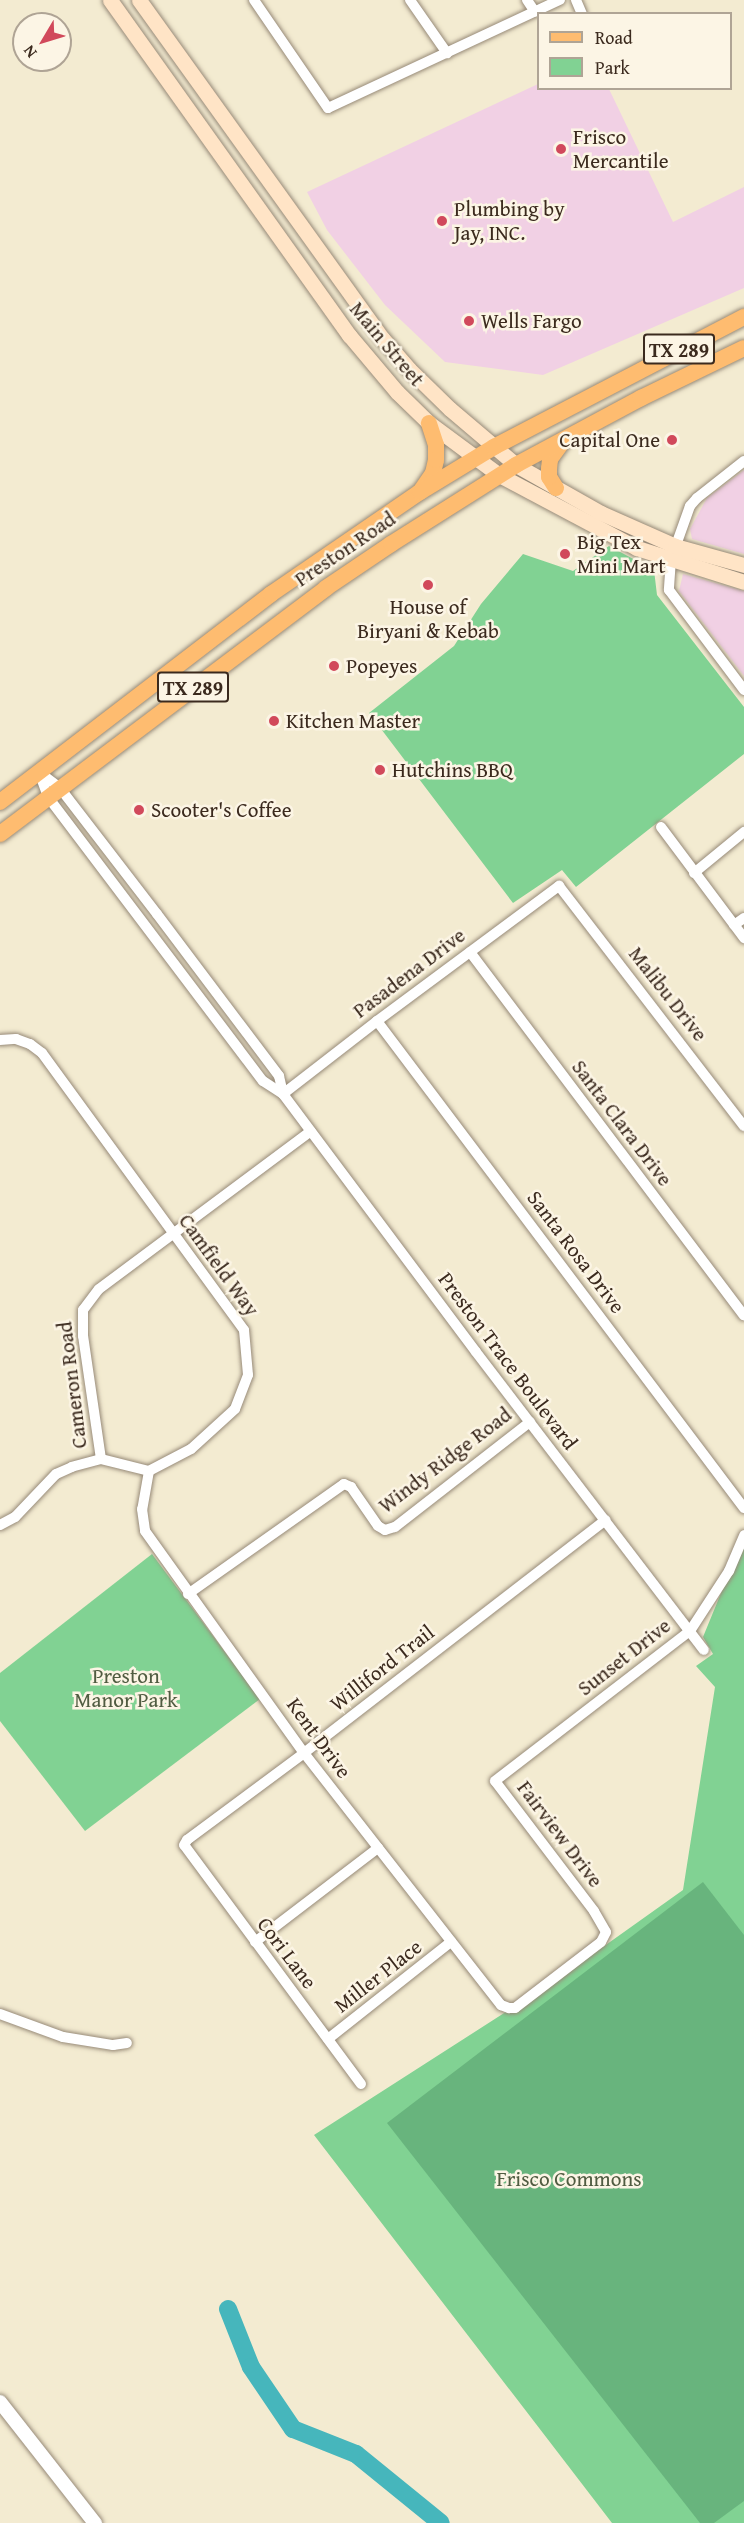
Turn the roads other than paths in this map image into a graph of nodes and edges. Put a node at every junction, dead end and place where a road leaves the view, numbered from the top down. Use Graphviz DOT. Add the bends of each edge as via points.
graph roads {
  1 [pos="110,0"];
  2 [pos="139,0"];
  3 [pos="254,0"];
  4 [pos="410,0"];
  5 [pos="527,0"];
  6 [pos="560,0"];
  7 [pos="536,12"];
  8 [pos="447,52"];
  9 [pos="295,217"];
  10 [pos="274,230"];
  11 [pos="744,317"];
  12 [pos="702,337"];
  13 [pos="744,348"];
  14 [pos="714,364"];
  15 [pos="429,423"];
  16 [pos="564,439"];
  17 [pos="494,447"];
  18 [pos="475,459"];
  19 [pos="744,461"];
  20 [pos="516,465"];
  21 [pos="499,475"];
  22 [pos="556,488"];
  23 [pos="420,492"];
  24 [pos="673,552"];
  25 [pos="744,565"];
  26 [pos="744,582"];
  27 [pos="214,638"];
  28 [pos="230,659"];
  29 [pos="744,690"];
  30 [pos="39,772"];
  31 [pos="54,792"];
  32 [pos="0,802"];
  33 [pos="661,826"];
  34 [pos="744,832"];
  35 [pos="0,834"];
  36 [pos="694,873"];
  37 [pos="559,886"];
  38 [pos="157,914"];
  39 [pos="744,918"];
  40 [pos="145,923"];
  41 [pos="734,926"];
  42 [pos="744,938"];
  43 [pos="470,952"];
  44 [pos="377,1021"];
  45 [pos="0,1040"];
  46 [pos="283,1094"];
  47 [pos="744,1126"];
  48 [pos="311,1131"];
  49 [pos="172,1235"];
  50 [pos="744,1315"];
  51 [pos="530,1422"];
  52 [pos="101,1459"];
  53 [pos="149,1471"];
  54 [pos="744,1508"];
  55 [pos="605,1520"];
  56 [pos="0,1525"];
  57 [pos="744,1535"];
  58 [pos="188,1594"];
  59 [pos="690,1631"];
  60 [pos="704,1650"];
  61 [pos="304,1753"];
  62 [pos="495,1781"];
  63 [pos="184,1845"];
  64 [pos="378,1848"];
  65 [pos="255,1942"];
  66 [pos="451,1942"];
  67 [pos="509,2008"];
  68 [pos="0,2014"];
  69 [pos="328,2039"];
  70 [pos="126,2043"];
  71 [pos="362,2084"];
  72 [pos="0,2402"];
  73 [pos="95,2523"];
  1 -- 10 [label="main road, Main Street"];
  2 -- 9 [label="main road, Main Street"];
  3 -- 8 [label="street" via="328,108"];
  4 -- 8 [label="street"];
  5 -- 7 [label="street"];
  6 -- 7 [label="street"];
  7 -- 8 [label="street"];
  9 -- 10 [label="main road"];
  9 -- 17 [label="main road, Main Street" via="382,338 409,369"];
  10 -- 15 [label="main road, Main Street" via="369,361"];
  11 -- 12 [label="main road, Preston Road / TX 289"];
  12 -- 14 [label="main road"];
  12 -- 17 [label="main road, Preston Road / TX 289"];
  13 -- 14 [label="main road, Preston Road / TX 289"];
  14 -- 16 [label="main road, Preston Road / TX 289"];
  15 -- 18 [label="main road, Main Street"];
  15 -- 23 [label="main road" via="436,460"];
  16 -- 20 [label="main road, Preston Road / TX 289"];
  16 -- 22 [label="main road" via="550,459 549,477"];
  17 -- 18 [label="main road, Preston Road / TX 289"];
  17 -- 20 [label="main road, Main Street"];
  18 -- 21 [label="main road, Main Street"];
  18 -- 23 [label="main road, Preston Road / TX 289"];
  19 -- 24 [label="street" via="690,506"];
  20 -- 21 [label="main road, Preston Road / TX 289"];
  20 -- 22 [label="main road, Main Street"];
  21 -- 24 [label="main road, Main Street" via="637,548"];
  21 -- 28 [label="main road, Preston Road / TX 289" via="326,588"];
  22 -- 24 [label="main road, Main Street"];
  23 -- 27 [label="main road, Preston Road / TX 289"];
  24 -- 25 [label="main road, Main Street"];
  24 -- 26 [label="main road, Main Street"];
  24 -- 29 [label="street" via="669,590"];
  27 -- 28 [label="main road"];
  27 -- 30 [label="main road, Preston Road / TX 289"];
  28 -- 31 [label="main road, Preston Road / TX 289"];
  30 -- 31 [label="street, Preston Trace Boulevard"];
  30 -- 32 [label="main road, Preston Road / TX 289"];
  31 -- 35 [label="main road, Preston Road / TX 289"];
  31 -- 38 [label="street, Preston Trace Boulevard"];
  31 -- 40 [label="street, Preston Trace Boulevard"];
  33 -- 36 [label="street"];
  34 -- 36 [label="street"];
  36 -- 41 [label="street"];
  37 -- 43 [label="street, Pasadena Drive"];
  37 -- 47 [label="street, Malibu Drive"];
  38 -- 40 [label="street"];
  38 -- 46 [label="street, Preston Trace Boulevard" via="279,1076"];
  39 -- 41 [label="street"];
  40 -- 46 [label="street, Preston Trace Boulevard" via="263,1081"];
  41 -- 42 [label="street"];
  43 -- 44 [label="street, Pasadena Drive"];
  43 -- 50 [label="street, Santa Clara Drive"];
  44 -- 46 [label="street, Pasadena Drive"];
  44 -- 54 [label="street, Santa Rosa Drive"];
  45 -- 49 [label="street, Camfield Way" via="16,1039 42,1053"];
  46 -- 48 [label="street, Preston Trace Boulevard"];
  48 -- 49 [label="street, Cameron Road"];
  48 -- 51 [label="street, Preston Trace Boulevard"];
  49 -- 52 [label="street, Cameron Road" via="99,1289 82,1310"];
  49 -- 53 [label="street, Camfield Way" via="244,1330 248,1375 241,1397 224,1421 191,1449"];
  51 -- 55 [label="street, Preston Trace Boulevard"];
  51 -- 58 [label="street, Windy Ridge Road" via="394,1527 385,1530 378,1526 351,1487 344,1484"];
  52 -- 53 [label="street"];
  52 -- 56 [label="street" via="56,1474 15,1517"];
  53 -- 58 [label="street, Kent Drive" via="142,1509 145,1531"];
  55 -- 59 [label="street, Preston Trace Boulevard"];
  55 -- 61 [label="street, Williford Trail"];
  57 -- 59 [label="street, Sunset Drive" via="729,1571"];
  58 -- 61 [label="street, Kent Drive"];
  59 -- 60 [label="street, Preston Trace Boulevard"];
  59 -- 62 [label="street, Sunset Drive"];
  61 -- 63 [label="street, Williford Trail"];
  61 -- 64 [label="street, Kent Drive"];
  62 -- 67 [label="street, Fairview Drive" via="604,1925 605,1937 515,2008"];
  63 -- 65 [label="street, Cori Lane"];
  64 -- 65 [label="street"];
  64 -- 66 [label="street, Kent Drive"];
  65 -- 69 [label="street, Cori Lane"];
  66 -- 67 [label="street, Kent Drive" via="501,2005"];
  66 -- 69 [label="street, Miller Place"];
  68 -- 70 [label="street" via="63,2037 113,2045"];
  69 -- 71 [label="street, Cori Lane"];
  72 -- 73 [label="street"];
}
